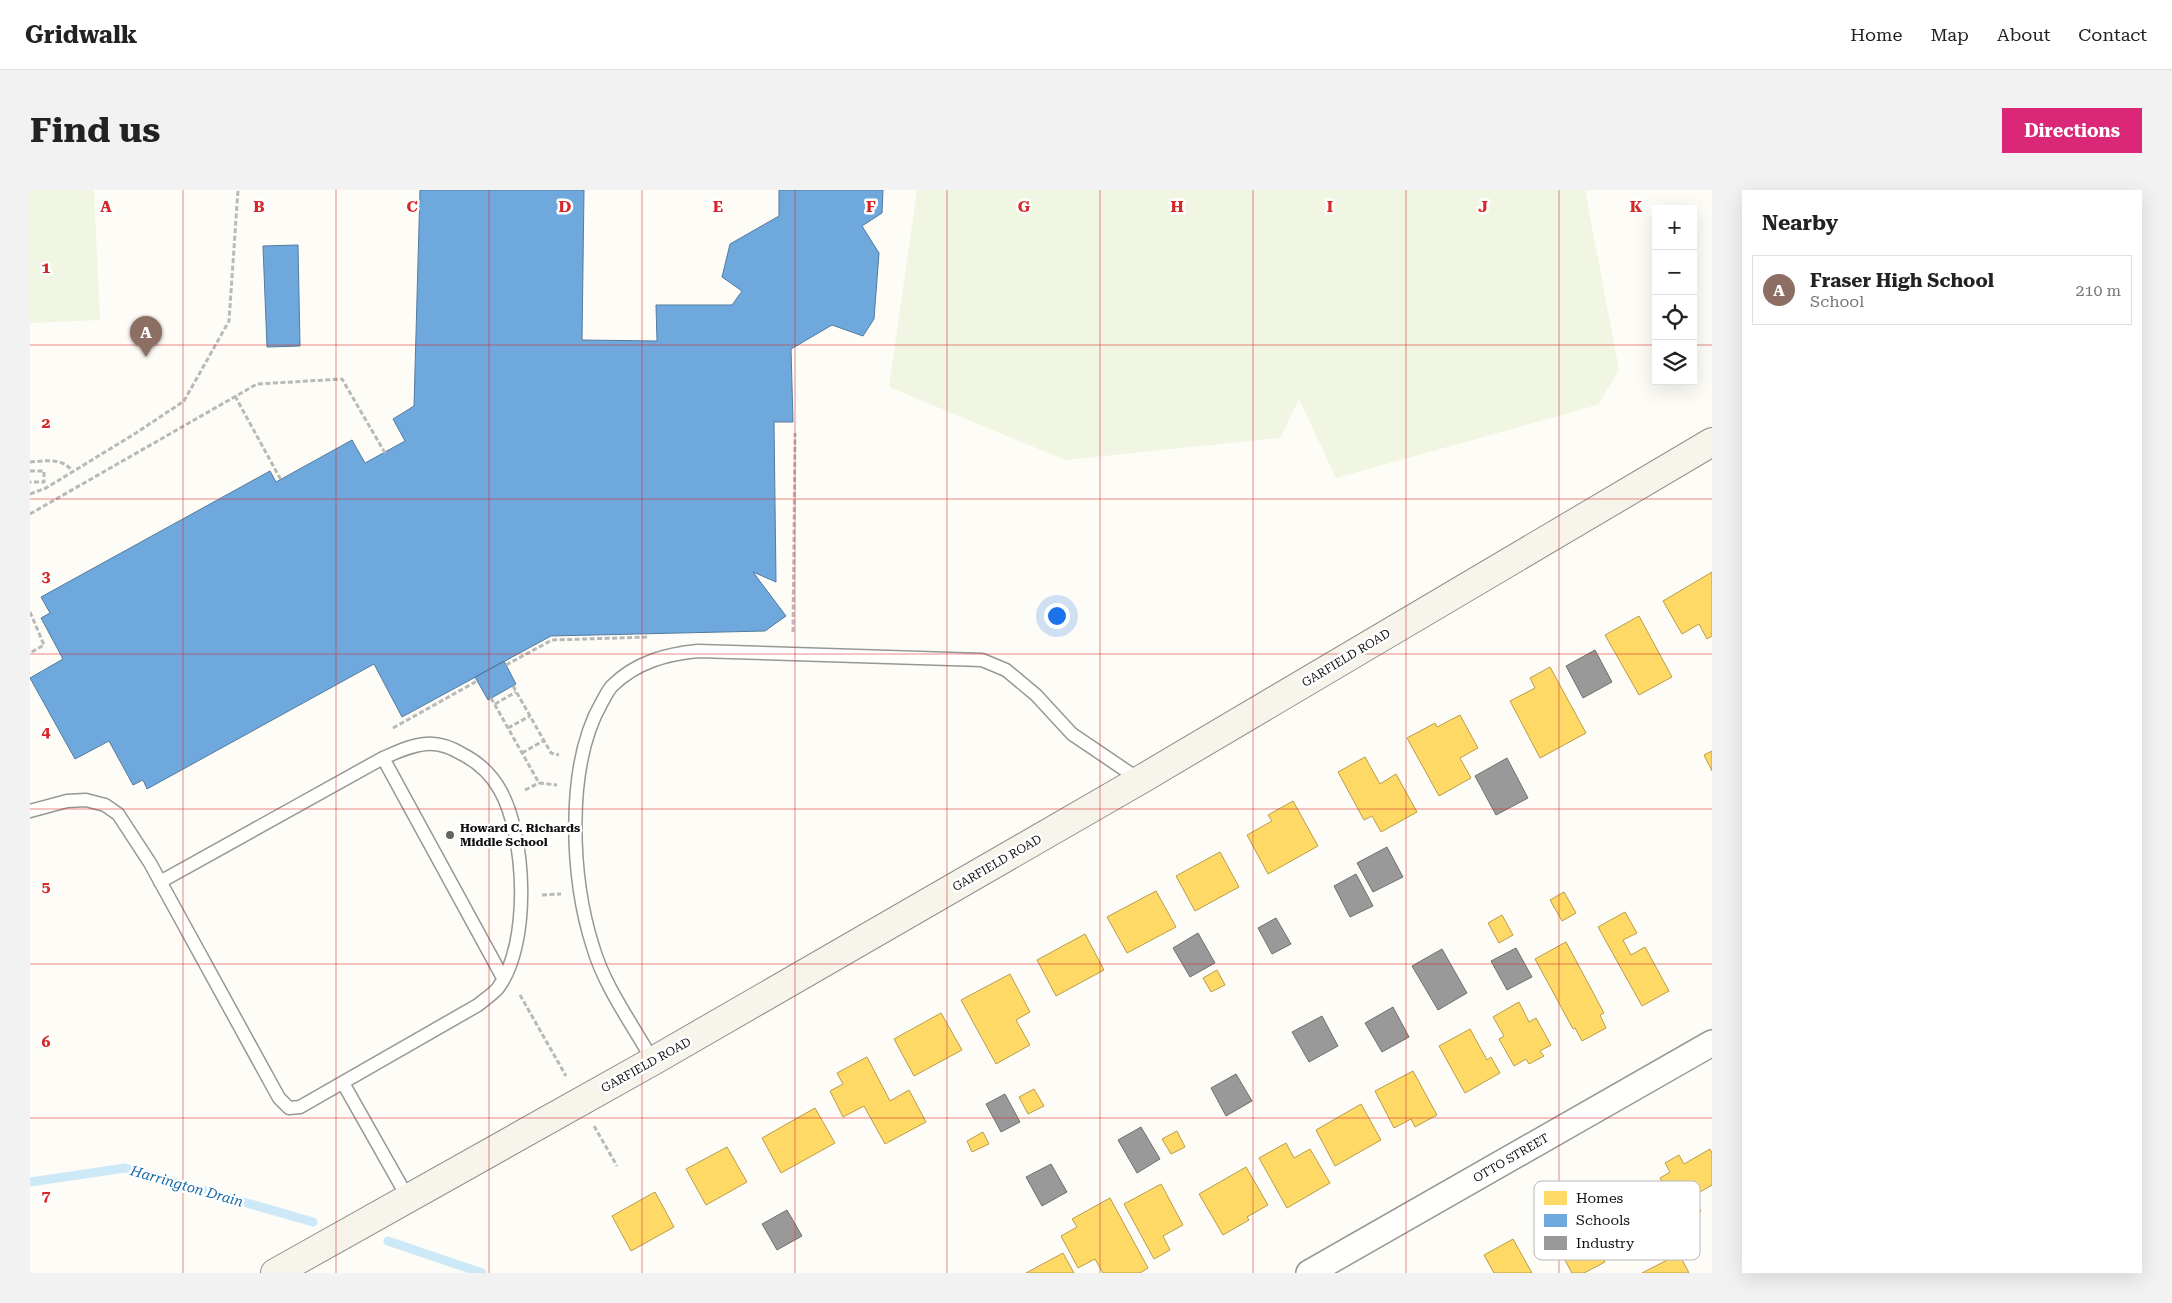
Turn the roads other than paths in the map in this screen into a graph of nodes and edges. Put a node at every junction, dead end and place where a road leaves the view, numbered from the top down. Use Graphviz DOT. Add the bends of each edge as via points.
graph roads {
  1 [pos="1712,442"];
  2 [pos="383,758"];
  3 [pos="1140,780"];
  4 [pos="30,811"];
  5 [pos="160,882"];
  6 [pos="503,978"];
  7 [pos="1712,1043"];
  8 [pos="653,1061"];
  9 [pos="344,1082"];
  10 [pos="408,1198"];
  11 [pos="275,1273"];
  12 [pos="1309,1273"];
  1 -- 3 [label="main road, GARFIELD ROAD"];
  2 -- 5 [label="lane"];
  2 -- 6 [label="lane"];
  2 -- 6 [label="lane" via="409,746 428,744 451,748 489,773 501,790 512,818 521,878 518,934"];
  3 -- 8 [label="main road, GARFIELD ROAD"];
  3 -- 8 [label="lane" via="1072,734 1036,694 1006,670 982,660 698,651 652,660 631,671 611,686 595,715 584,749 577,806 578,864 580,892 593,949 604,975"];
  4 -- 5 [label="lane" via="67,801 86,800 105,805 128,827"];
  5 -- 9 [label="lane" via="284,1103 289,1108 300,1107"];
  6 -- 9 [label="lane" via="498,988 478,1006"];
  7 -- 12 [label="street, OTTO STREET"];
  8 -- 10 [label="main road, GARFIELD ROAD"];
  9 -- 10 [label="lane"];
  10 -- 11 [label="main road, GARFIELD ROAD"];
}
